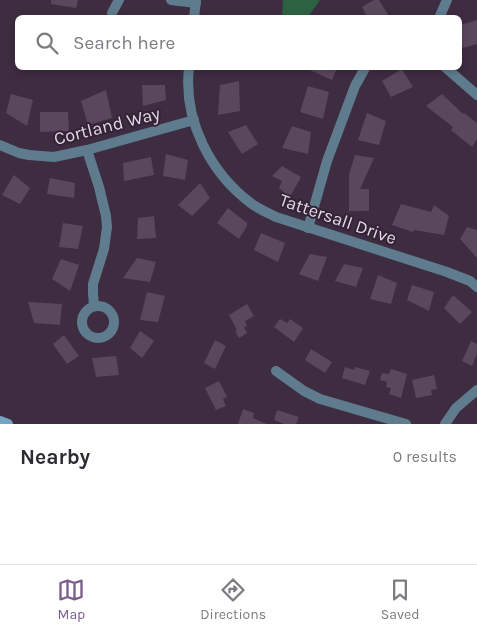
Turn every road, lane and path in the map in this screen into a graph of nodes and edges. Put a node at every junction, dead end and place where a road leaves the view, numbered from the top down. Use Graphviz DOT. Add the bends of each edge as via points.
graph roads {
  1 [pos="119,0"];
  2 [pos="171,0"];
  3 [pos="447,0"];
  4 [pos="196,1"];
  5 [pos="112,13"];
  6 [pos="194,15"];
  7 [pos="441,15"];
  8 [pos="189,70"];
  9 [pos="364,70"];
  10 [pos="448,70"];
  11 [pos="477,95"];
  12 [pos="194,120"];
  13 [pos="0,145"];
  14 [pos="87,150"];
  15 [pos="308,228"];
  16 [pos="477,287"];
  17 [pos="94,306"];
  18 [pos="276,371"];
  19 [pos="477,390"];
  20 [pos="0,421"];
  21 [pos="8,424"];
  22 [pos="406,424"];
  23 [pos="445,424"];
  1 -- 5 [label="street"];
  2 -- 4 [label="street"];
  3 -- 7 [label="street"];
  4 -- 6 [label="street"];
  8 -- 12 [label="street, Tattersall Drive" via="188,94"];
  9 -- 15 [label="street" via="327,161"];
  10 -- 11 [label="street"];
  12 -- 14 [label="street, Cortland Way"];
  12 -- 15 [label="street, Tattersall Drive" via="202,143 222,176 252,204"];
  13 -- 14 [label="street, Cortland Way" via="19,153 54,157"];
  14 -- 17 [label="street" via="107,227 93,284"];
  15 -- 16 [label="street, Tattersall Drive" via="447,272"];
  18 -- 22 [label="street" via="320,399"];
  19 -- 23 [label="street" via="456,408"];
  20 -- 21 [label="street"];
}
